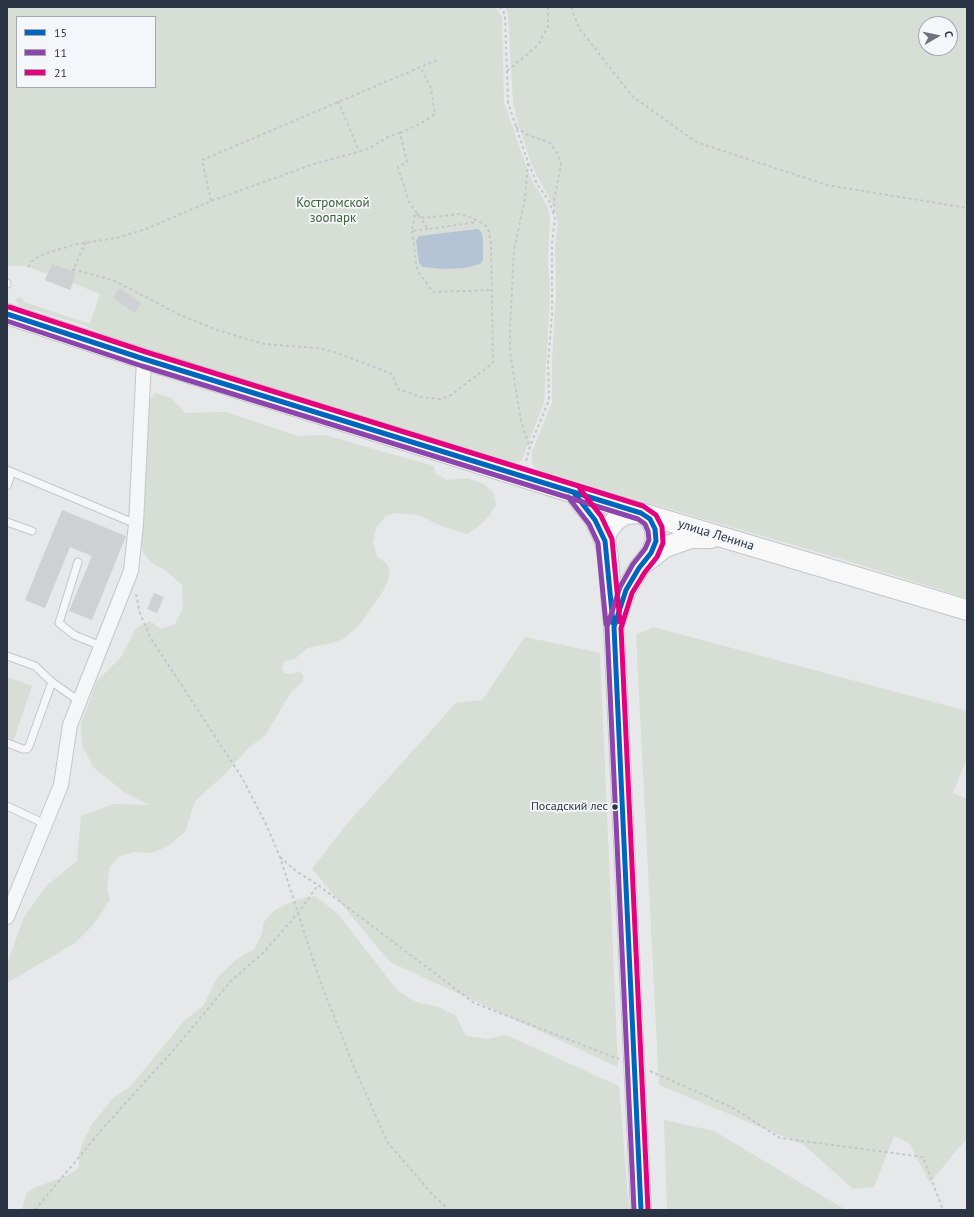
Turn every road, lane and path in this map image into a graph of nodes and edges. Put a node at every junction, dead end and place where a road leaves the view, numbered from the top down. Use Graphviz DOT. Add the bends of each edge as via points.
graph roads {
  1 [pos="499,7"];
  2 [pos="548,7"];
  3 [pos="571,7"];
  4 [pos="437,60"];
  5 [pos="420,67"];
  6 [pos="507,71"];
  7 [pos="338,101"];
  8 [pos="516,127"];
  9 [pos="400,133"];
  10 [pos="359,150"];
  11 [pos="528,162"];
  12 [pos="211,201"];
  13 [pos="967,208"];
  14 [pos="415,213"];
  15 [pos="555,218"];
  16 [pos="477,222"];
  17 [pos="428,229"];
  18 [pos="412,232"];
  19 [pos="87,242"];
  20 [pos="28,266"];
  21 [pos="491,290"];
  22 [pos="7,314"];
  23 [pos="144,359"];
  24 [pos="530,446"];
  25 [pos="9,471"];
  26 [pos="523,477"];
  27 [pos="7,486"];
  28 [pos="574,493"];
  29 [pos="641,513"];
  30 [pos="7,522"];
  31 [pos="136,524"];
  32 [pos="32,531"];
  33 [pos="723,537"];
  34 [pos="605,541"];
  35 [pos="78,562"];
  36 [pos="639,568"];
  37 [pos="131,571"];
  38 [pos="967,610"];
  39 [pos="614,627"];
  40 [pos="101,646"];
  41 [pos="7,656"];
  42 [pos="52,682"];
  43 [pos="79,701"];
  44 [pos="7,743"];
  45 [pos="7,806"];
  46 [pos="45,824"];
  47 [pos="280,857"];
  48 [pos="318,885"];
  49 [pos="298,913"];
  50 [pos="7,917"];
  51 [pos="634,1064"];
  52 [pos="35,1210"];
  53 [pos="448,1210"];
  54 [pos="641,1210"];
  55 [pos="943,1210"];
  1 -- 6 [label="path" via="503,10 504,16"];
  2 -- 6 [label="path" via="548,26 545,35 538,45"];
  3 -- 13 [label="path" via="579,28 632,96 696,142 827,185"];
  4 -- 5 [label="path"];
  5 -- 7 [label="path"];
  5 -- 9 [label="path" via="431,88 435,114"];
  6 -- 8 [label="path" via="508,103"];
  7 -- 10 [label="path"];
  7 -- 12 [label="path" via="202,160"];
  8 -- 11 [label="path"];
  8 -- 15 [label="path" via="526,134 550,143 557,153 561,164 554,200"];
  9 -- 10 [label="path" via="368,149"];
  9 -- 14 [label="path" via="407,162 398,167"];
  10 -- 12 [label="path"];
  11 -- 15 [label="path"];
  11 -- 24 [label="path" via="525,199 514,256 510,352 520,413"];
  12 -- 19 [label="path" via="146,229 116,238"];
  14 -- 16 [label="path" via="424,218 460,214"];
  14 -- 17 [label="path"];
  14 -- 18 [label="path"];
  15 -- 24 [label="path" via="548,362 549,400"];
  16 -- 17 [label="path"];
  16 -- 21 [label="path" via="484,224 490,234"];
  17 -- 18 [label="path"];
  18 -- 21 [label="path" via="417,270 433,292"];
  19 -- 20 [label="path" via="39,256"];
  19 -- 21 [label="path" via="72,270 115,281 180,315 220,331 264,344 318,348 335,352 392,374 398,389 432,398 441,399 451,395 493,363"];
  22 -- 23 [label="main road, улица Ленина"];
  23 -- 26 [label="main road, улица Ленина"];
  23 -- 31 [label="street"];
  24 -- 26 [label="path"];
  25 -- 27 [label="lane"];
  25 -- 31 [label="lane"];
  26 -- 28 [label="main road, улица Ленина"];
  28 -- 29 [label="main road, улица Ленина"];
  28 -- 34 [label="main road" via="595,520"];
  29 -- 33 [label="main road, улица Ленина"];
  29 -- 34 [label="main road" via="625,514 615,521 607,531"];
  29 -- 36 [label="main road" via="650,520 655,529 656,541 651,553"];
  30 -- 32 [label="lane"];
  31 -- 37 [label="street"];
  33 -- 36 [label="main road" via="691,538 666,547"];
  33 -- 38 [label="main road, улица Ленина"];
  34 -- 39 [label="main road"];
  35 -- 40 [label="lane" via="59,623 74,635"];
  36 -- 39 [label="main road" via="626,590"];
  37 -- 40 [label="street"];
  37 -- 47 [label="path" via="140,613 150,637 241,776"];
  39 -- 51 [label="main road"];
  40 -- 43 [label="street"];
  41 -- 42 [label="lane" via="35,666"];
  42 -- 43 [label="lane"];
  42 -- 44 [label="lane" via="27,749"];
  43 -- 46 [label="street" via="70,725 61,785"];
  45 -- 46 [label="lane"];
  46 -- 50 [label="street"];
  47 -- 48 [label="path"];
  47 -- 49 [label="path"];
  48 -- 49 [label="path"];
  48 -- 51 [label="path" via="474,1003"];
  49 -- 52 [label="path" via="265,951 230,981"];
  49 -- 53 [label="path" via="319,978 354,1067 388,1143"];
  51 -- 54 [label="main road"];
  51 -- 55 [label="path" via="734,1108 780,1138 923,1157"];
}
